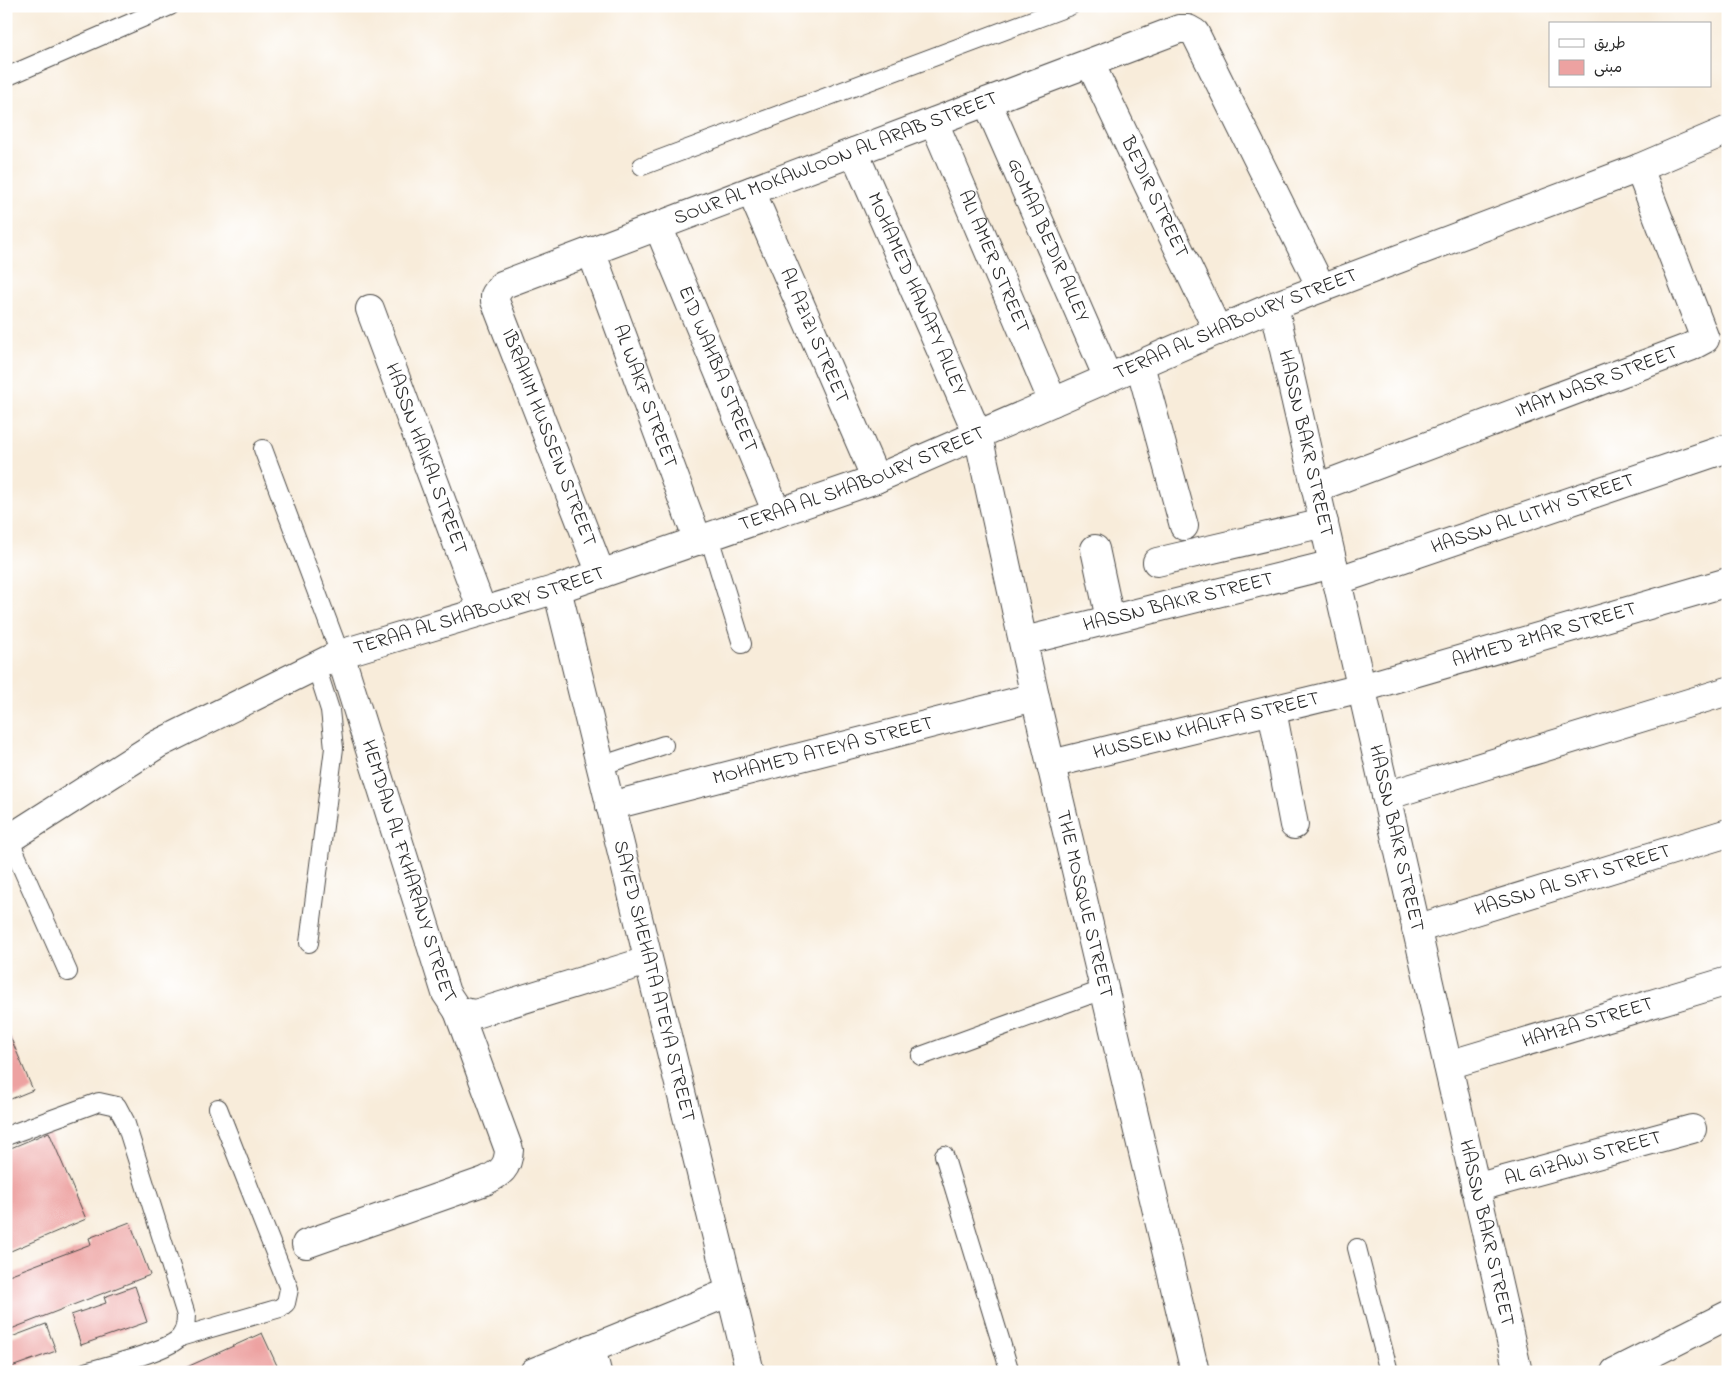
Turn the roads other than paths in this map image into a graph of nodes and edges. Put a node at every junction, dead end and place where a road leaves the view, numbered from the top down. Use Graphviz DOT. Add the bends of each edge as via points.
graph roads {
  1 [pos="170,6"];
  2 [pos="1070,6"];
  3 [pos="1090,63"];
  4 [pos="6,78"];
  5 [pos="987,102"];
  6 [pos="934,122"];
  7 [pos="1728,130"];
  8 [pos="854,152"];
  9 [pos="642,166"];
  10 [pos="1638,168"];
  11 [pos="751,191"];
  12 [pos="658,226"];
  13 [pos="591,251"];
  14 [pos="1321,287"];
  15 [pos="495,301"];
  16 [pos="1274,306"];
  17 [pos="370,309"];
  18 [pos="1218,331"];
  19 [pos="1140,365"];
  20 [pos="1108,378"];
  21 [pos="1053,402"];
  22 [pos="978,435"];
  23 [pos="1728,448"];
  24 [pos="263,449"];
  25 [pos="876,478"];
  26 [pos="1316,488"];
  27 [pos="776,514"];
  28 [pos="1324,523"];
  29 [pos="1184,526"];
  30 [pos="704,539"];
  31 [pos="1095,550"];
  32 [pos="1157,562"];
  33 [pos="1334,572"];
  34 [pos="601,574"];
  35 [pos="1728,582"];
  36 [pos="557,590"];
  37 [pos="482,610"];
  38 [pos="1110,619"];
  39 [pos="1024,641"];
  40 [pos="742,644"];
  41 [pos="328,660"];
  42 [pos="1362,688"];
  43 [pos="1728,691"];
  44 [pos="1035,698"];
  45 [pos="1272,710"];
  46 [pos="664,745"];
  47 [pos="1051,764"];
  48 [pos="600,766"];
  49 [pos="1386,796"];
  50 [pos="610,806"];
  51 [pos="1294,825"];
  52 [pos="1728,833"];
  53 [pos="8,840"];
  54 [pos="1416,929"];
  55 [pos="309,943"];
  56 [pos="647,961"];
  57 [pos="68,972"];
  58 [pos="1728,981"];
  59 [pos="1104,988"];
  60 [pos="458,1011"];
  61 [pos="921,1056"];
  62 [pos="1448,1065"];
  63 [pos="218,1108"];
  64 [pos="1692,1129"];
  65 [pos="6,1136"];
  66 [pos="944,1155"];
  67 [pos="1475,1188"];
  68 [pos="306,1244"];
  69 [pos="1357,1248"];
  70 [pos="730,1292"];
  71 [pos="1728,1315"];
  72 [pos="180,1337"];
  73 [pos="594,1360"];
  74 [pos="85,1372"];
  75 [pos="534,1372"];
  76 [pos="750,1372"];
  77 [pos="1010,1372"];
  78 [pos="1195,1372"];
  79 [pos="1389,1372"];
  80 [pos="1518,1372"];
  81 [pos="1615,1372"];
  1 -- 4 [label="lane"];
  2 -- 9 [label="lane"];
  3 -- 5 [label="street, SOUR AL MOKAWLOON AL ARAB STREET"];
  3 -- 14 [label="street, SOUR AL MOKAWLOON AL ARAB STREET" via="1179,29 1195,33"];
  3 -- 18 [label="street, BEDIR STREET"];
  5 -- 6 [label="street, SOUR AL MOKAWLOON AL ARAB STREET"];
  5 -- 20 [label="street, GOMAA BEDIR ALLEY"];
  6 -- 8 [label="street, SOUR AL MOKAWLOON AL ARAB STREET"];
  6 -- 21 [label="street, ALI AMER STREET"];
  7 -- 10 [label="street, TERAA AL SHABOURY STREET"];
  8 -- 11 [label="street, SOUR AL MOKAWLOON AL ARAB STREET"];
  8 -- 22 [label="street, MOHAMED HANAFY ALLEY"];
  10 -- 14 [label="street, TERAA AL SHABOURY STREET"];
  10 -- 26 [label="street, IMAM NASR STREET" via="1705,339"];
  11 -- 12 [label="street, SOUR AL MOKAWLOON AL ARAB STREET"];
  11 -- 25 [label="street, AL AZIZI STREET"];
  12 -- 13 [label="street, SOUR AL MOKAWLOON AL ARAB STREET"];
  12 -- 27 [label="street, EID WAHBA STREET"];
  13 -- 15 [label="street, SOUR AL MOKAWLOON AL ARAB STREET" via="502,285"];
  13 -- 30 [label="street, AL WAKF STREET"];
  14 -- 16 [label="street, TERAA AL SHABOURY STREET"];
  15 -- 34 [label="street, IBRAHIM HUSSEIN STREET"];
  16 -- 18 [label="street, TERAA AL SHABOURY STREET"];
  16 -- 26 [label="street, HASSN BAKR STREET"];
  17 -- 37 [label="street, HASSN HAIKAL STREET"];
  18 -- 19 [label="street, TERAA AL SHABOURY STREET"];
  19 -- 20 [label="street, TERAA AL SHABOURY STREET"];
  19 -- 29 [label="street"];
  20 -- 21 [label="street, TERAA AL SHABOURY STREET"];
  21 -- 22 [label="street, TERAA AL SHABOURY STREET"];
  22 -- 25 [label="street, TERAA AL SHABOURY STREET"];
  22 -- 39 [label="street, THE MOSQUE STREET"];
  23 -- 33 [label="street, HASSN AL LITHY STREET"];
  24 -- 41 [label="lane"];
  25 -- 27 [label="street, TERAA AL SHABOURY STREET"];
  26 -- 28 [label="street, HASSN BAKR STREET"];
  27 -- 30 [label="street, TERAA AL SHABOURY STREET"];
  28 -- 32 [label="street"];
  28 -- 33 [label="street, HASSN BAKR STREET"];
  30 -- 34 [label="street, TERAA AL SHABOURY STREET"];
  30 -- 40 [label="lane"];
  31 -- 38 [label="street"];
  33 -- 38 [label="street, HASSN BAKIR STREET"];
  33 -- 42 [label="street, HASSN BAKR STREET"];
  34 -- 36 [label="street, TERAA AL SHABOURY STREET"];
  35 -- 42 [label="street, AHMED ZMAR STREET"];
  36 -- 37 [label="street, TERAA AL SHABOURY STREET"];
  36 -- 48 [label="street, SAYED SHEHATA ATEYA STREET"];
  37 -- 41 [label="street, TERAA AL SHABOURY STREET"];
  38 -- 39 [label="street, HASSN BAKIR STREET"];
  39 -- 44 [label="street, THE MOSQUE STREET"];
  41 -- 53 [label="street, TERAA AL SHABOURY STREET" via="158,744"];
  41 -- 55 [label="lane" via="334,748"];
  41 -- 60 [label="street, HEMDAN AL FKHARANY STREET" via="446,993"];
  42 -- 45 [label="street, HUSSEIN KHALIFA STREET"];
  42 -- 49 [label="street, HASSN BAKR STREET"];
  43 -- 49 [label="street"];
  44 -- 47 [label="street, THE MOSQUE STREET"];
  44 -- 50 [label="street, MOHAMED ATEYA STREET"];
  45 -- 47 [label="street, HUSSEIN KHALIFA STREET"];
  45 -- 51 [label="street"];
  46 -- 48 [label="lane"];
  47 -- 59 [label="street, THE MOSQUE STREET"];
  48 -- 50 [label="street, SAYED SHEHATA ATEYA STREET"];
  49 -- 54 [label="street, HASSN BAKR STREET"];
  50 -- 56 [label="street, SAYED SHEHATA ATEYA STREET"];
  52 -- 54 [label="street, HASSN AL SIFI STREET"];
  53 -- 57 [label="lane"];
  54 -- 62 [label="street, HASSN BAKR STREET"];
  56 -- 60 [label="street, HEMDAN AL FKHARANY STREET" via="475,1014"];
  56 -- 70 [label="street, SAYED SHEHATA ATEYA STREET"];
  58 -- 62 [label="street, HAMZA STREET"];
  59 -- 61 [label="lane"];
  59 -- 78 [label="street, THE MOSQUE STREET"];
  60 -- 68 [label="street" via="509,1150 508,1162 502,1172 485,1181"];
  62 -- 67 [label="street, HASSN BAKR STREET"];
  63 -- 72 [label="lane" via="289,1289 289,1297 280,1308"];
  64 -- 67 [label="street, AL GIZAWI STREET"];
  65 -- 72 [label="lane" via="99,1102 116,1106 122,1113 186,1315 186,1327"];
  66 -- 77 [label="lane"];
  67 -- 80 [label="street, HASSN BAKR STREET"];
  69 -- 79 [label="lane"];
  70 -- 73 [label="street"];
  70 -- 76 [label="street, SAYED SHEHATA ATEYA STREET"];
  71 -- 81 [label="street"];
  72 -- 74 [label="lane" via="165,1347"];
  73 -- 75 [label="street"];
}
